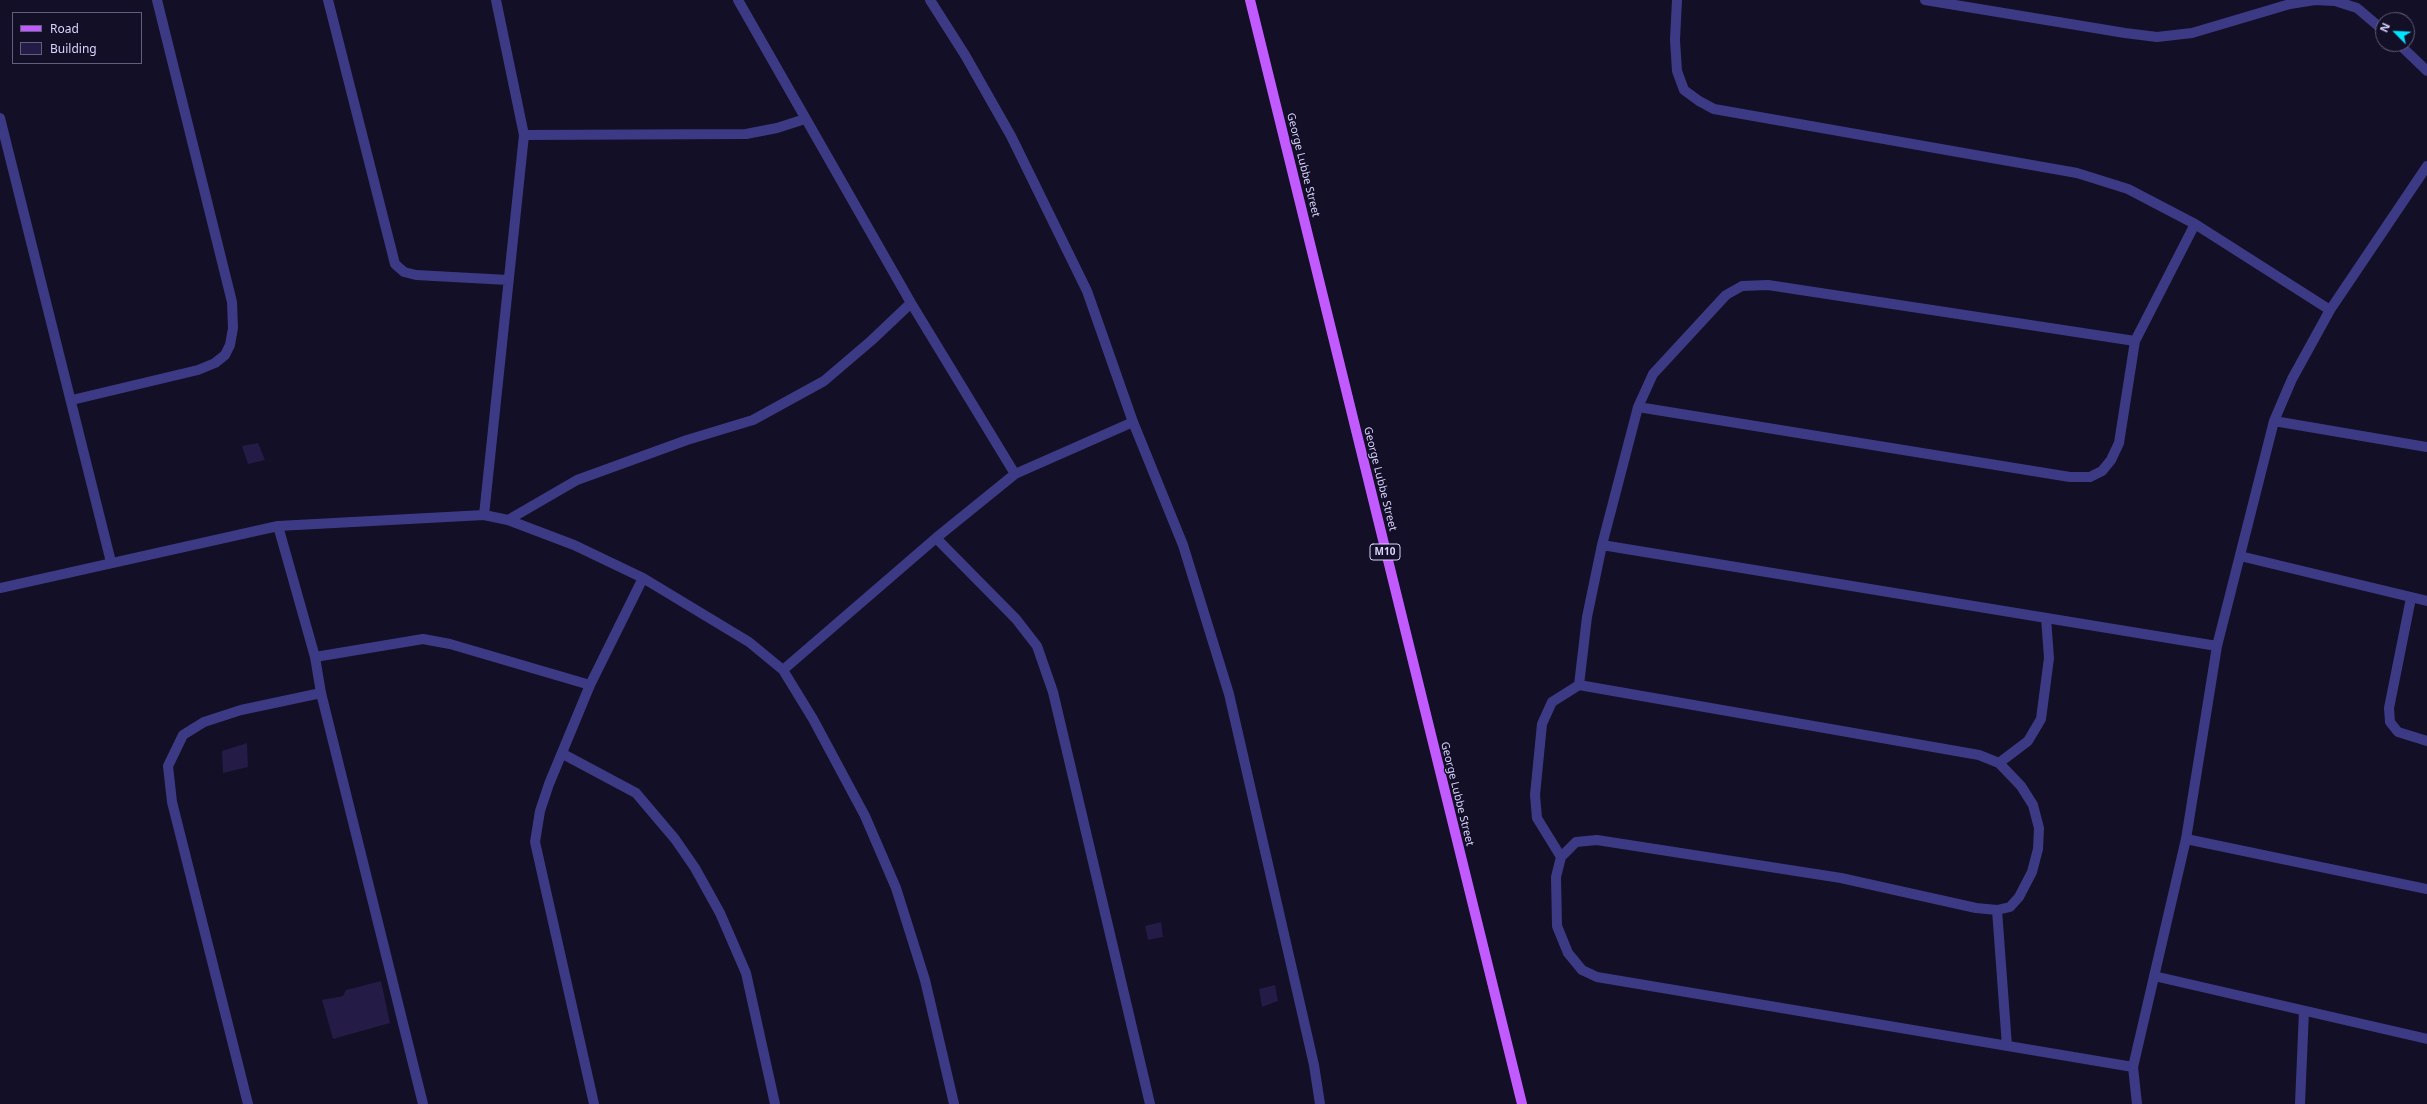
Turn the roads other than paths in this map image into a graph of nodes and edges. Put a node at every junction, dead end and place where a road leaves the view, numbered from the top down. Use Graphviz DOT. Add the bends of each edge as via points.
graph roads {
  1 [pos="157,0"];
  2 [pos="328,0"];
  3 [pos="496,0"];
  4 [pos="738,0"];
  5 [pos="930,0"];
  6 [pos="1250,0"];
  7 [pos="1677,0"];
  8 [pos="1925,0"];
  9 [pos="2290,2"];
  10 [pos="2375,23"];
  11 [pos="2407,52"];
  12 [pos="2427,71"];
  13 [pos="0,118"];
  14 [pos="805,119"];
  15 [pos="524,135"];
  16 [pos="2427,166"];
  17 [pos="2195,224"];
  18 [pos="508,280"];
  19 [pos="911,302"];
  20 [pos="2330,310"];
  21 [pos="2135,341"];
  22 [pos="72,400"];
  23 [pos="1638,407"];
  24 [pos="2274,421"];
  25 [pos="1133,422"];
  26 [pos="2427,447"];
  27 [pos="1015,474"];
  28 [pos="484,515"];
  29 [pos="508,520"];
  30 [pos="278,526"];
  31 [pos="936,538"];
  32 [pos="1602,545"];
  33 [pos="2240,556"];
  34 [pos="111,562"];
  35 [pos="643,578"];
  36 [pos="0,588"];
  37 [pos="2411,598"];
  38 [pos="2427,601"];
  39 [pos="2046,618"];
  40 [pos="2217,646"];
  41 [pos="315,657"];
  42 [pos="783,670"];
  43 [pos="1579,685"];
  44 [pos="590,686"];
  45 [pos="321,692"];
  46 [pos="2427,741"];
  47 [pos="563,754"];
  48 [pos="1999,763"];
  49 [pos="2186,838"];
  50 [pos="1561,857"];
  51 [pos="2427,889"];
  52 [pos="1997,910"];
  53 [pos="2154,976"];
  54 [pos="2304,1011"];
  55 [pos="2427,1039"];
  56 [pos="2006,1046"];
  57 [pos="2133,1067"];
  58 [pos="248,1104"];
  59 [pos="423,1104"];
  60 [pos="594,1104"];
  61 [pos="775,1104"];
  62 [pos="954,1104"];
  63 [pos="1150,1104"];
  64 [pos="1320,1104"];
  65 [pos="1522,1104"];
  66 [pos="2137,1104"];
  67 [pos="2300,1104"];
  1 -- 22 [label="street" via="232,302 233,328 230,345 225,355 215,363 198,370"];
  2 -- 18 [label="street" via="395,264 404,272 416,275"];
  3 -- 15 [label="street"];
  4 -- 14 [label="street"];
  5 -- 25 [label="street" via="1011,136 1083,284"];
  6 -- 65 [label="main road, George Lubbe Street / M10"];
  7 -- 17 [label="street" via="1677,71 1684,90 1714,109 2077,173 2128,190"];
  8 -- 9 [label="street" via="2125,34 2157,37 2192,33"];
  9 -- 10 [label="street" via="2335,1 2357,8"];
  11 -- 12 [label="street"];
  13 -- 22 [label="street"];
  14 -- 15 [label="street" via="746,134"];
  14 -- 19 [label="street"];
  15 -- 18 [label="street"];
  16 -- 20 [label="street"];
  17 -- 20 [label="street"];
  17 -- 21 [label="street"];
  18 -- 28 [label="street"];
  19 -- 27 [label="street"];
  19 -- 29 [label="street" via="824,381 753,420 687,440 577,480"];
  20 -- 24 [label="street" via="2292,379"];
  21 -- 23 [label="street" via="1768,285 1742,286 1726,295 1653,374"];
  21 -- 23 [label="street" via="2119,444 2102,472 2090,477 2070,477"];
  22 -- 34 [label="street"];
  23 -- 32 [label="street"];
  24 -- 26 [label="street"];
  24 -- 33 [label="street"];
  25 -- 27 [label="street"];
  25 -- 64 [label="street" via="1183,545 1228,694 1312,1057"];
  27 -- 31 [label="street"];
  28 -- 29 [label="street"];
  28 -- 30 [label="street"];
  29 -- 35 [label="street" via="574,545"];
  30 -- 34 [label="street"];
  30 -- 41 [label="street"];
  31 -- 42 [label="street"];
  31 -- 63 [label="street" via="1016,619 1037,646 1055,700"];
  32 -- 39 [label="street"];
  32 -- 43 [label="street" via="1587,617"];
  33 -- 37 [label="street"];
  33 -- 40 [label="street"];
  34 -- 36 [label="street"];
  35 -- 42 [label="street" via="749,642"];
  35 -- 44 [label="street"];
  37 -- 38 [label="street"];
  37 -- 46 [label="street" via="2389,708 2390,722 2398,732"];
  39 -- 40 [label="street"];
  39 -- 48 [label="street" via="2049,658 2041,719 2028,741"];
  40 -- 49 [label="street"];
  41 -- 44 [label="street" via="423,639 450,644"];
  41 -- 45 [label="street"];
  42 -- 62 [label="street" via="813,719 865,816 896,888 925,980"];
  43 -- 48 [label="street" via="1953,750 1979,755"];
  43 -- 50 [label="street" via="1552,702 1542,724 1535,795 1537,818"];
  44 -- 47 [label="street"];
  45 -- 58 [label="street" via="241,710 204,722 183,735 168,766 172,802"];
  45 -- 59 [label="street"];
  47 -- 60 [label="street" via="540,810 535,842"];
  47 -- 61 [label="street" via="636,793 676,839 695,868 720,913 746,973"];
  48 -- 52 [label="street" via="2021,786 2033,805 2039,828 2038,849 2032,872 2019,897 2010,907"];
  49 -- 51 [label="street"];
  49 -- 53 [label="street"];
  50 -- 52 [label="street" via="1576,842 1597,840 1841,878 1976,908"];
  50 -- 56 [label="street" via="1556,877 1557,926 1568,954 1582,970 1597,977"];
  52 -- 56 [label="street"];
  53 -- 54 [label="street"];
  53 -- 57 [label="street"];
  54 -- 55 [label="street"];
  54 -- 67 [label="street"];
  56 -- 57 [label="street"];
  57 -- 66 [label="street"];
}
